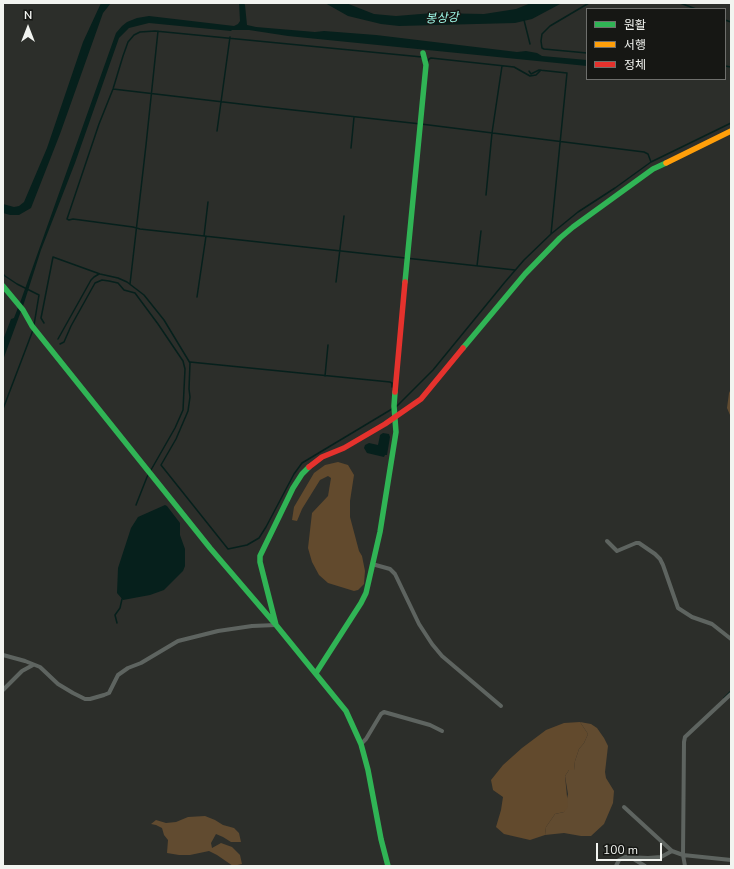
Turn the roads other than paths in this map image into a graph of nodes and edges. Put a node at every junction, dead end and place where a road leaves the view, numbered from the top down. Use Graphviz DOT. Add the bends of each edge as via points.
graph roads {
  1 [pos="423,52"];
  2 [pos="731,131"];
  3 [pos="3,286"];
  4 [pos="396,418"];
  5 [pos="607,541"];
  6 [pos="372,564"];
  7 [pos="276,625"];
  8 [pos="731,639"];
  9 [pos="3,655"];
  10 [pos="33,665"];
  11 [pos="316,673"];
  12 [pos="3,690"];
  13 [pos="731,694"];
  14 [pos="501,706"];
  15 [pos="442,731"];
  16 [pos="361,744"];
  17 [pos="624,807"];
  18 [pos="672,851"];
  19 [pos="683,854"];
  20 [pos="631,858"];
  21 [pos="731,860"];
  22 [pos="388,866"];
  23 [pos="616,866"];
  24 [pos="645,866"];
  25 [pos="685,866"];
  1 -- 4 [label="main road" via="426,65 394,408"];
  2 -- 4 [label="main road" via="653,169 560,238 525,274 421,398"];
  3 -- 7 [label="main road" via="210,548"];
  4 -- 6 [label="main road" via="380,532"];
  4 -- 7 [label="main road" via="344,448 322,457 302,474 293,488 260,556"];
  5 -- 8 [label="street" via="617,551 639,543 655,554 663,565 678,608 692,617 712,624"];
  6 -- 11 [label="main road" via="366,593 361,603"];
  6 -- 14 [label="street" via="390,569 395,574 419,624 432,644 442,656"];
  7 -- 10 [label="street" via="218,631 178,641 128,668 118,675 109,692 90,699 72,693 40,667"];
  7 -- 11 [label="main road"];
  9 -- 10 [label="street"];
  10 -- 12 [label="street" via="22,671"];
  11 -- 16 [label="main road" via="346,711"];
  13 -- 19 [label="street" via="685,738"];
  15 -- 16 [label="street" via="384,712"];
  16 -- 22 [label="main road"];
  17 -- 18 [label="street"];
  18 -- 19 [label="street"];
  18 -- 20 [label="street" via="661,857"];
  19 -- 21 [label="street"];
  19 -- 25 [label="street"];
  20 -- 23 [label="street" via="619,860"];
  20 -- 24 [label="street"];
}
